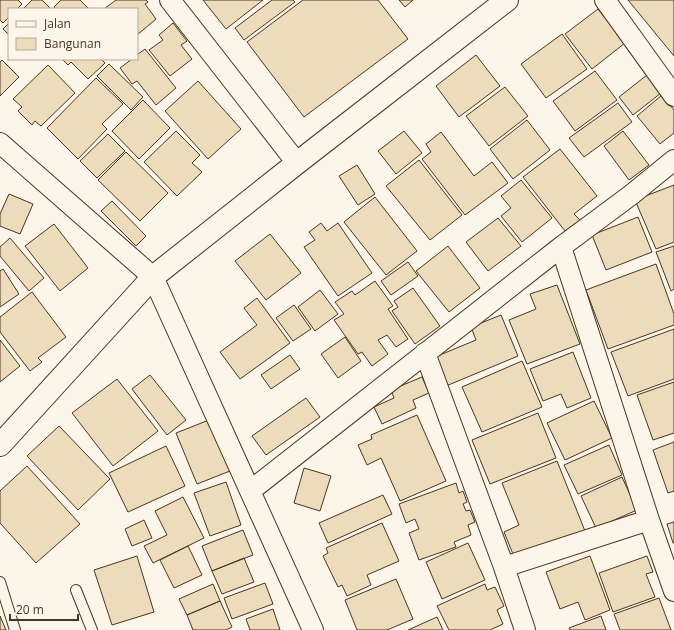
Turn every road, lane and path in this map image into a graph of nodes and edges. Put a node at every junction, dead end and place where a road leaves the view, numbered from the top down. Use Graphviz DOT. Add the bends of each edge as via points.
graph roads {
  1 [pos="170,0"];
  2 [pos="507,0"];
  3 [pos="605,0"];
  4 [pos="674,96"];
  5 [pos="0,143"];
  6 [pos="674,160"];
  7 [pos="297,163"];
  8 [pos="561,247"];
  9 [pos="153,277"];
  10 [pos="425,353"];
  11 [pos="0,445"];
  12 [pos="250,491"];
  13 [pos="649,520"];
  14 [pos="504,567"];
  15 [pos="0,582"];
  16 [pos="76,590"];
  17 [pos="674,591"];
  18 [pos="16,630"];
  19 [pos="90,630"];
  20 [pos="313,630"];
  21 [pos="525,630"];
  1 -- 7 [label="street"];
  2 -- 7 [label="main road"];
  3 -- 4 [label="street"];
  5 -- 9 [label="street"];
  6 -- 8 [label="street"];
  7 -- 9 [label="main road"];
  8 -- 10 [label="street"];
  8 -- 13 [label="street"];
  9 -- 11 [label="main road"];
  9 -- 12 [label="street"];
  10 -- 12 [label="street"];
  10 -- 14 [label="street"];
  12 -- 20 [label="street"];
  13 -- 14 [label="street"];
  13 -- 17 [label="street"];
  14 -- 21 [label="street"];
  15 -- 18 [label="lane"];
  16 -- 19 [label="lane"];
}
